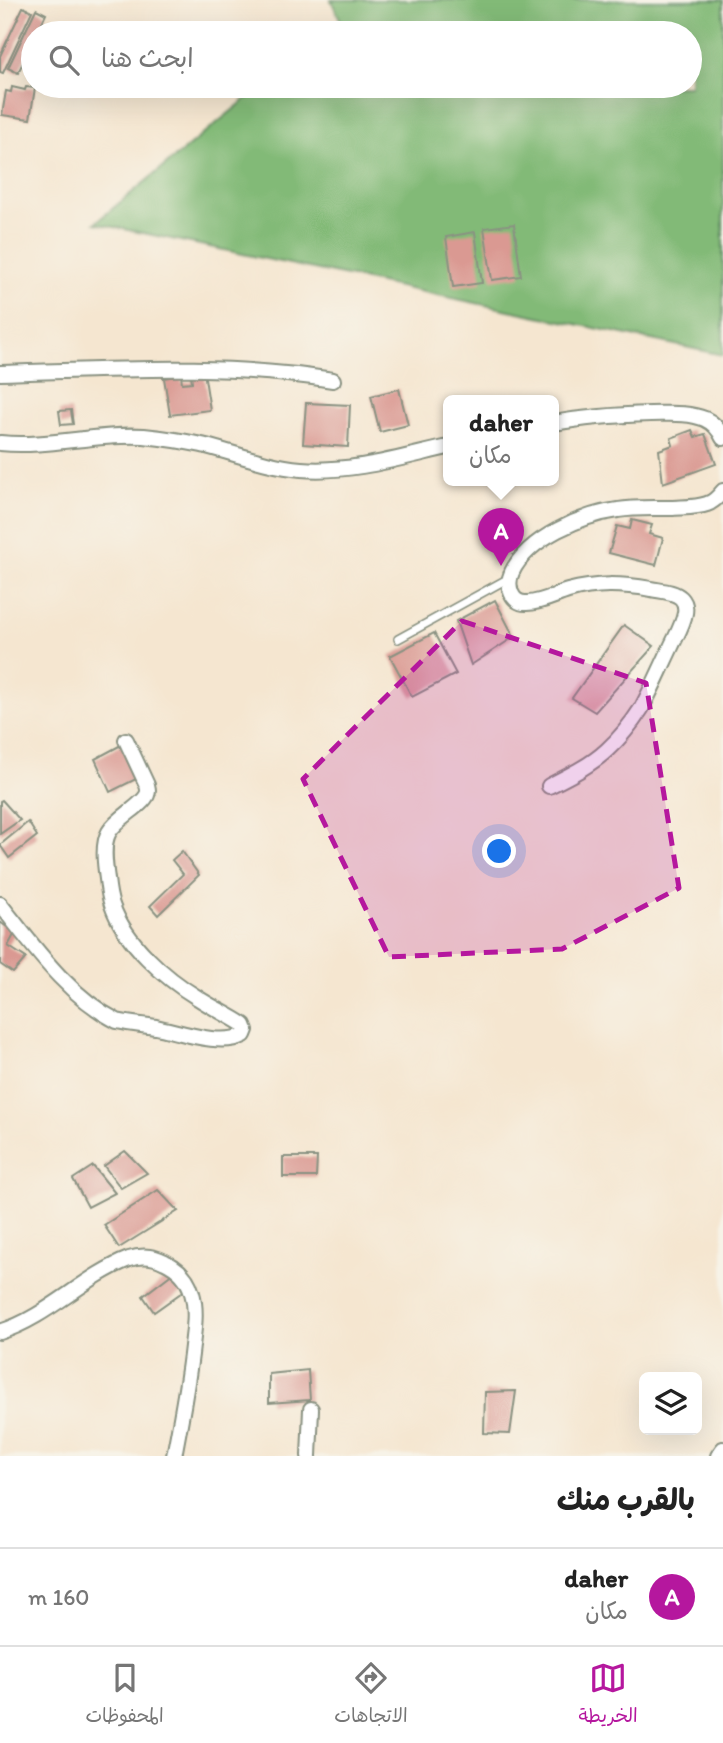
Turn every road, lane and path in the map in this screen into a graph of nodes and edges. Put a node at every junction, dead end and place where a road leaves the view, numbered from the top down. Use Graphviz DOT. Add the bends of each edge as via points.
graph roads {
  1 [pos="0,373"];
  2 [pos="333,380"];
  3 [pos="559,422"];
  4 [pos="723,438"];
  5 [pos="0,443"];
  6 [pos="443,448"];
  7 [pos="723,491"];
  8 [pos="509,578"];
  9 [pos="398,639"];
  10 [pos="126,740"];
  11 [pos="549,786"];
  12 [pos="0,904"];
  13 [pos="0,1332"];
  14 [pos="311,1409"];
  15 [pos="723,1449"];
  16 [pos="174,1456"];
  17 [pos="309,1456"];
  18 [pos="718,1456"];
  1 -- 2 [label="street" via="186,368"];
  3 -- 4 [label="street" via="675,413 707,419"];
  5 -- 6 [label="street" via="142,436 202,445 299,469 329,470"];
  7 -- 8 [label="street" via="708,504 617,510 565,526 526,553"];
  8 -- 9 [label="lane"];
  8 -- 11 [label="street" via="513,596 524,603 607,584 669,593 681,598 685,606 684,619 655,683 622,734 606,751"];
  10 -- 12 [label="street" via="148,791 107,835 106,873 112,906 146,957 181,986 244,1026 244,1035 205,1038 108,1016 66,984"];
  13 -- 16 [label="street" via="32,1319 132,1258 158,1258 175,1267 193,1295 195,1315"];
  14 -- 17 [label="street"];
  15 -- 18 [label="street"];
}
